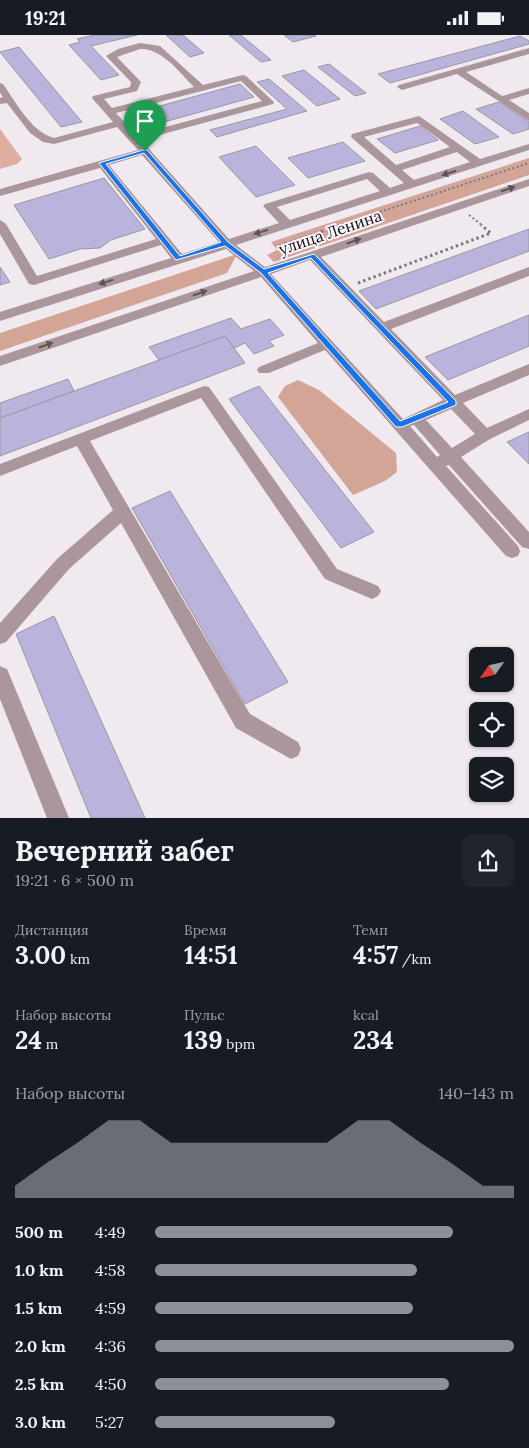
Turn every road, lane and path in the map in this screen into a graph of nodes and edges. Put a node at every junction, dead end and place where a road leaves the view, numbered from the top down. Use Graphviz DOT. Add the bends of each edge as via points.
graph roads {
  1 [pos="529,51"];
  2 [pos="459,71"];
  3 [pos="0,86"];
  4 [pos="402,87"];
  5 [pos="201,89"];
  6 [pos="529,91"];
  7 [pos="501,99"];
  8 [pos="4,100"];
  9 [pos="110,112"];
  10 [pos="529,118"];
  11 [pos="119,123"];
  12 [pos="134,139"];
  13 [pos="529,147"];
  14 [pos="459,148"];
  15 [pos="145,151"];
  16 [pos="102,163"];
  17 [pos="479,163"];
  18 [pos="394,169"];
  19 [pos="529,182"];
  20 [pos="413,185"];
  21 [pos="0,193"];
  22 [pos="389,193"];
  23 [pos="469,215"];
  24 [pos="286,224"];
  25 [pos="2,230"];
  26 [pos="164,240"];
  27 [pos="226,243"];
  28 [pos="312,255"];
  29 [pos="178,258"];
  30 [pos="529,271"];
  31 [pos="263,272"];
  32 [pos="34,281"];
  33 [pos="343,288"];
  34 [pos="46,302"];
  35 [pos="0,317"];
  36 [pos="382,328"];
  37 [pos="328,344"];
  38 [pos="0,361"];
  39 [pos="529,369"];
  40 [pos="264,370"];
  41 [pos="454,403"];
  42 [pos="529,414"];
  43 [pos="416,418"];
  44 [pos="399,424"];
  45 [pos="484,435"];
  46 [pos="81,439"];
  47 [pos="451,457"];
  48 [pos="436,465"];
  49 [pos="0,470"];
  50 [pos="122,512"];
  51 [pos="528,542"];
  52 [pos="512,551"];
  53 [pos="372,591"];
  54 [pos="0,636"];
  55 [pos="0,675"];
  56 [pos="291,749"];
  57 [pos="58,818"];
  1 -- 2 [label="street"];
  2 -- 4 [label="street"];
  2 -- 7 [label="street"];
  3 -- 8 [label="street"];
  5 -- 9 [label="street"];
  5 -- 9 [label="street" via="157,48 147,45 118,52 111,56 136,82 134,89 97,98"];
  5 -- 12 [label="street" via="243,78 269,102"];
  6 -- 7 [label="street"];
  7 -- 10 [label="street"];
  8 -- 11 [label="street" via="36,134 46,140 54,141"];
  9 -- 11 [label="street"];
  11 -- 12 [label="street"];
  12 -- 15 [label="street"];
  13 -- 17 [label="street, улица Ленина"];
  14 -- 17 [label="street"];
  14 -- 18 [label="street"];
  14 -- 18 [label="street" via="419,119 356,136"];
  15 -- 16 [label="street"];
  15 -- 27 [label="street"];
  16 -- 21 [label="street"];
  16 -- 26 [label="street"];
  17 -- 20 [label="street, улица Ленина, one-way"];
  18 -- 20 [label="street"];
  28 -- 19 [label="street, улица Ленина, one-way"];
  20 -- 22 [label="street, улица Ленина"];
  22 -- 24 [label="street, улица Ленина"];
  22 -- 24 [label="street" via="369,175 269,206"];
  23 -- 33 [label="path" via="491,233"];
  24 -- 27 [label="street, улица Ленина, one-way"];
  25 -- 32 [label="street"];
  26 -- 29 [label="street"];
  26 -- 32 [label="street"];
  27 -- 29 [label="street, улица Ленина"];
  27 -- 31 [label="street"];
  28 -- 31 [label="street, улица Ленина"];
  28 -- 33 [label="street"];
  29 -- 34 [label="street, улица Ленина, one-way"];
  30 -- 36 [label="street"];
  31 -- 37 [label="street"];
  38 -- 31 [label="street, улица Ленина, one-way"];
  32 -- 34 [label="street"];
  33 -- 36 [label="street"];
  34 -- 35 [label="street, улица Ленина"];
  36 -- 41 [label="street"];
  37 -- 40 [label="street"];
  37 -- 44 [label="street"];
  39 -- 41 [label="street"];
  41 -- 43 [label="street"];
  41 -- 45 [label="street"];
  42 -- 45 [label="street"];
  43 -- 44 [label="street"];
  43 -- 47 [label="street"];
  44 -- 48 [label="street"];
  45 -- 47 [label="street"];
  46 -- 49 [label="street"];
  46 -- 50 [label="street"];
  46 -- 53 [label="street" via="204,391 331,574"];
  47 -- 48 [label="street"];
  47 -- 51 [label="street"];
  48 -- 52 [label="street"];
  50 -- 54 [label="street" via="63,564"];
  50 -- 56 [label="street" via="242,721"];
  55 -- 57 [label="street"];
}
